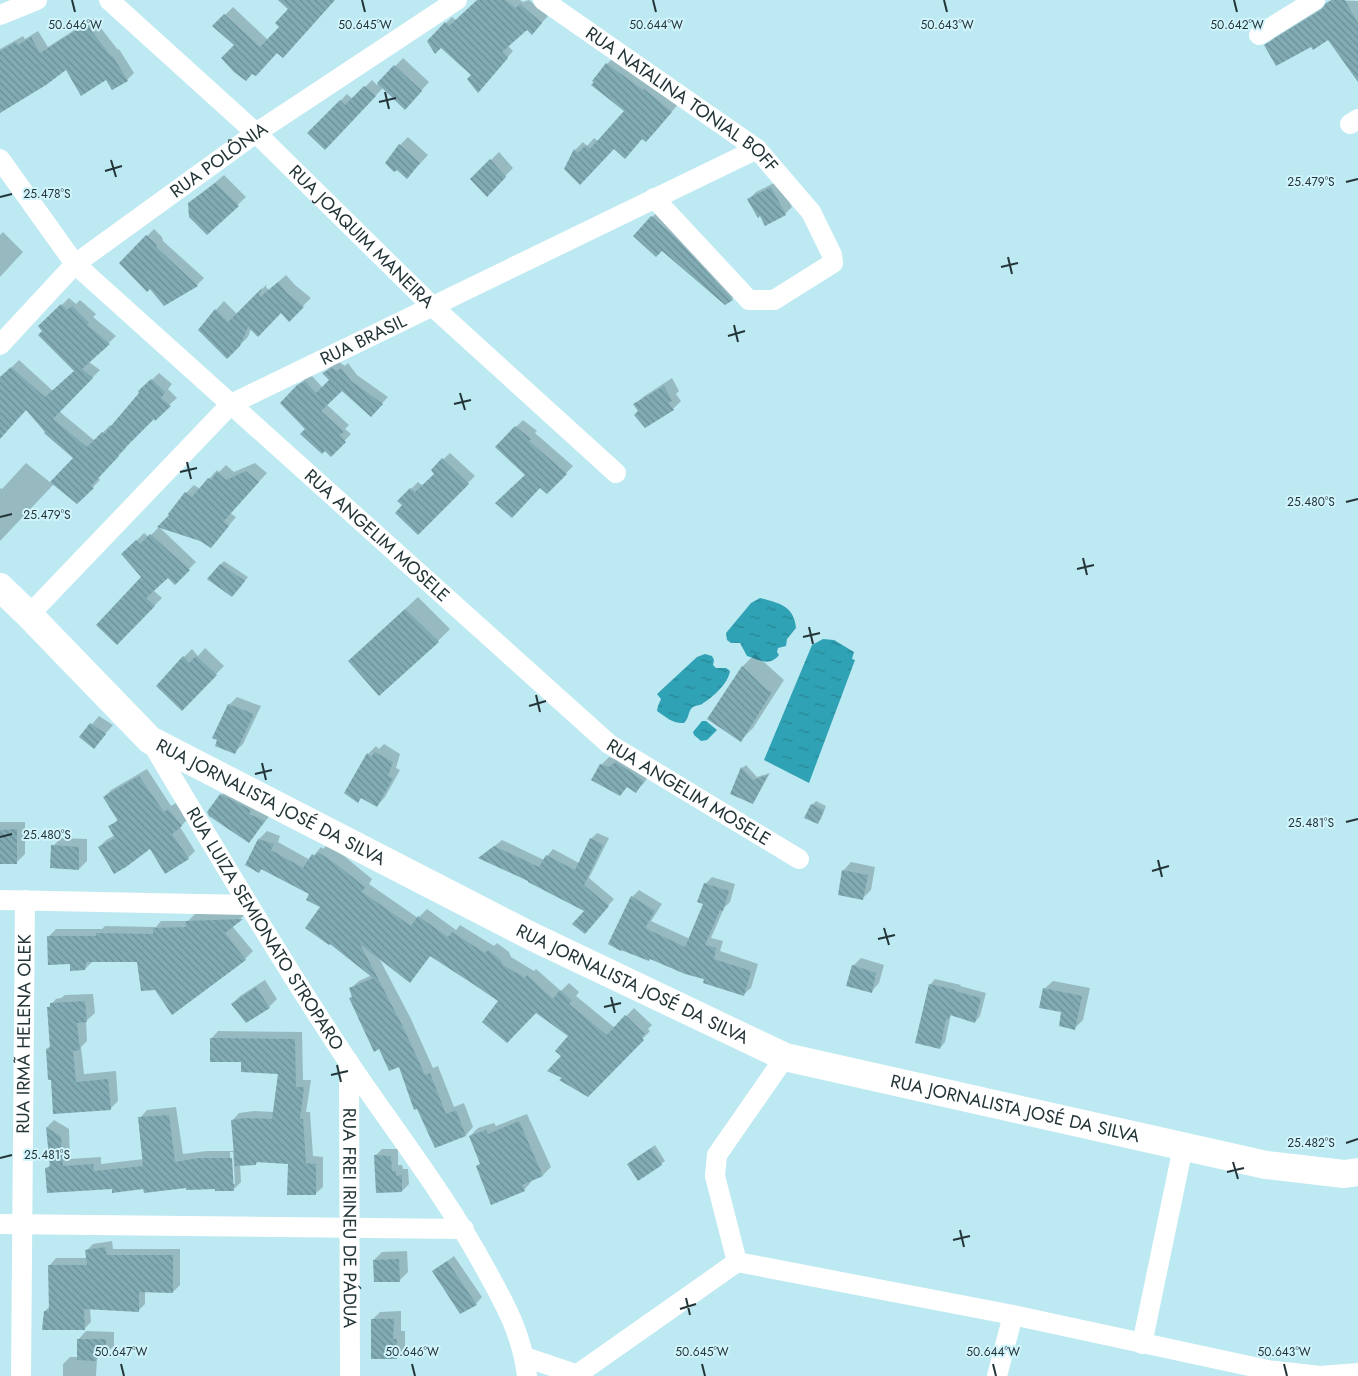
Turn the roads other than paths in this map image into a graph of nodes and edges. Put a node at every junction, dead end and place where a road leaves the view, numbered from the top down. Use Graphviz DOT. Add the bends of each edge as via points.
graph roads {
  1 [pos="37,0"];
  2 [pos="109,0"];
  3 [pos="457,0"];
  4 [pos="543,0"];
  5 [pos="1315,0"];
  6 [pos="0,15"];
  7 [pos="1259,35"];
  8 [pos="256,133"];
  9 [pos="757,148"];
  10 [pos="0,159"];
  11 [pos="654,198"];
  12 [pos="75,264"];
  13 [pos="431,305"];
  14 [pos="0,345"];
  15 [pos="231,404"];
  16 [pos="616,473"];
  17 [pos="0,587"];
  18 [pos="29,615"];
  19 [pos="150,740"];
  20 [pos="799,859"];
  21 [pos="0,900"];
  22 [pos="25,900"];
  23 [pos="249,905"];
  24 [pos="785,1058"];
  25 [pos="349,1062"];
  26 [pos="1183,1147"];
  27 [pos="1358,1172"];
  28 [pos="0,1224"];
  29 [pos="22,1224"];
  30 [pos="349,1227"];
  31 [pos="464,1229"];
  32 [pos="737,1262"];
  33 [pos="1012,1315"];
  34 [pos="1142,1344"];
  35 [pos="526,1367"];
  36 [pos="1358,1373"];
  37 [pos="580,1375"];
  38 [pos="21,1376"];
  39 [pos="350,1376"];
  40 [pos="997,1376"];
  41 [pos="1320,1376"];
  1 -- 6 [label="street"];
  2 -- 8 [label="street, RUA JOAQUIM MANEIRA"];
  3 -- 8 [label="street, RUA POLÔNIA"];
  4 -- 9 [label="street, RUA NATALINA TONIAL BOFF"];
  5 -- 7 [label="street"];
  8 -- 12 [label="street, RUA POLÔNIA"];
  8 -- 13 [label="street, RUA JOAQUIM MANEIRA"];
  9 -- 11 [label="street, RUA BRASIL"];
  9 -- 11 [label="street, RUA NATALINA TONIAL BOFF" via="811,212 832,254 833,263 774,300 749,300"];
  10 -- 12 [label="street, RUA ANGELIM MOSELE"];
  11 -- 13 [label="street, RUA BRASIL"];
  12 -- 14 [label="street, RUA POLÔNIA"];
  12 -- 15 [label="street, RUA ANGELIM MOSELE"];
  13 -- 15 [label="street, RUA BRASIL"];
  13 -- 16 [label="street, RUA JOAQUIM MANEIRA"];
  15 -- 18 [label="street, RUA BRASIL"];
  15 -- 20 [label="street, RUA ANGELIM MOSELE" via="609,744"];
  17 -- 18 [label="main road, RUA JORNALISTA JOSÉ DA SILVA"];
  18 -- 19 [label="main road, RUA JORNALISTA JOSÉ DA SILVA"];
  19 -- 23 [label="street, RUA LUIZA SEMIONATO STROPARO"];
  19 -- 24 [label="main road, RUA JORNALISTA JOSÉ DA SILVA" via="533,937"];
  21 -- 22 [label="street"];
  22 -- 23 [label="street"];
  22 -- 29 [label="street, RUA IRMÃ HELENA OLEK"];
  23 -- 25 [label="street, RUA LUIZA SEMIONATO STROPARO"];
  24 -- 26 [label="main road, RUA JORNALISTA JOSÉ DA SILVA"];
  24 -- 32 [label="street" via="717,1155 715,1176"];
  25 -- 30 [label="street, RUA FREI IRINEU DE PÁDUA"];
  25 -- 31 [label="street, RUA LUIZA SEMIONATO STROPARO"];
  26 -- 27 [label="main road, RUA JORNALISTA JOSÉ DA SILVA" via="1266,1165 1344,1174"];
  26 -- 34 [label="street"];
  28 -- 29 [label="street"];
  29 -- 30 [label="street"];
  29 -- 38 [label="street, RUA IRMÃ HELENA OLEK"];
  30 -- 31 [label="street"];
  30 -- 39 [label="street, RUA FREI IRINEU DE PÁDUA"];
  31 -- 35 [label="street, RUA LUIZA SEMIONATO STROPARO" via="511,1314"];
  32 -- 33 [label="street"];
  32 -- 37 [label="street"];
  33 -- 34 [label="street"];
  33 -- 40 [label="street"];
  34 -- 41 [label="street" via="1268,1370"];
  35 -- 37 [label="street"];
  36 -- 41 [label="street"];
}
